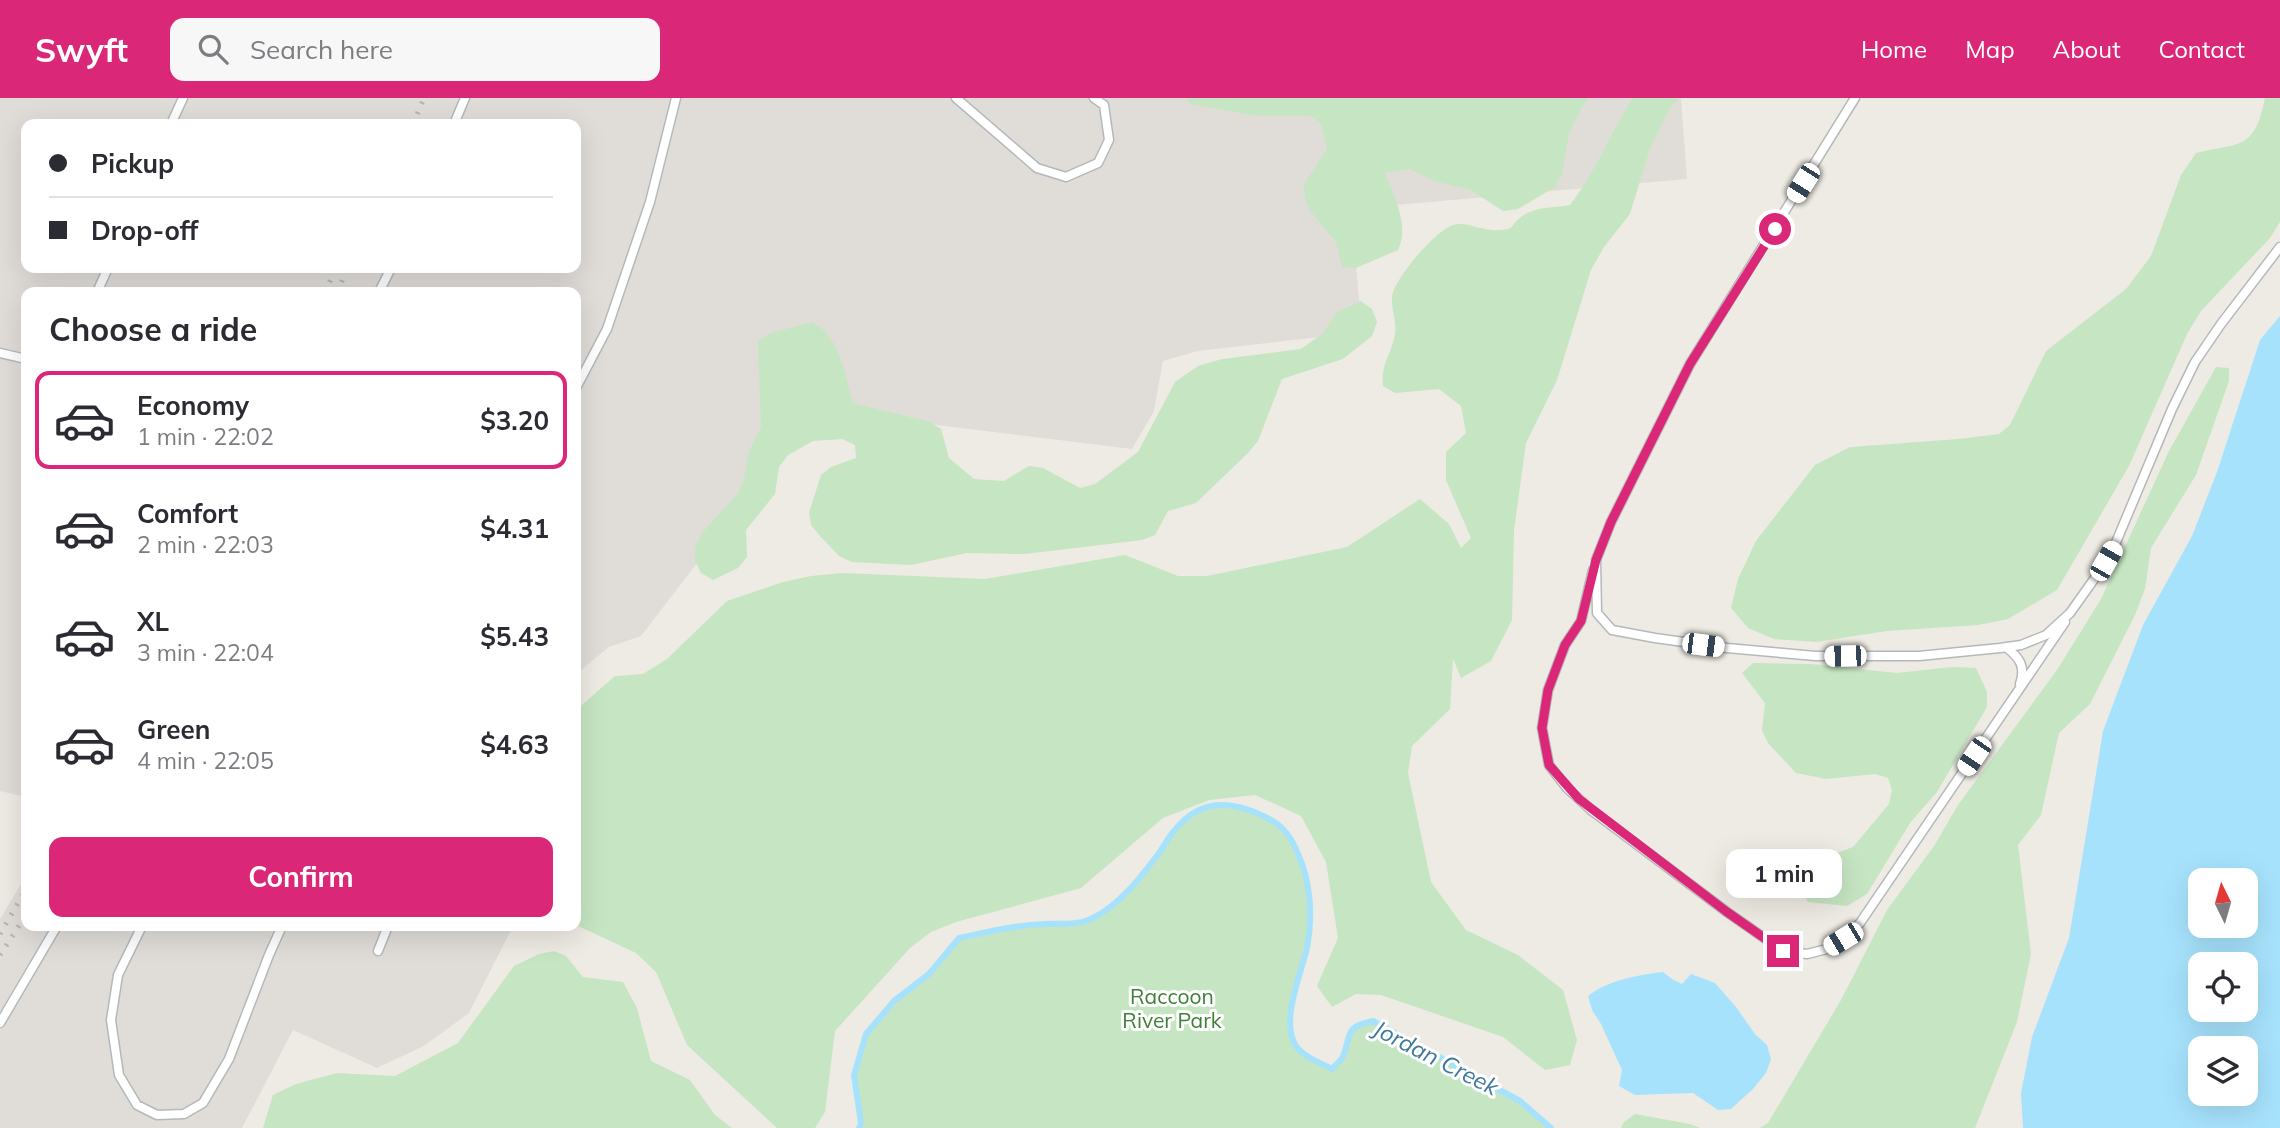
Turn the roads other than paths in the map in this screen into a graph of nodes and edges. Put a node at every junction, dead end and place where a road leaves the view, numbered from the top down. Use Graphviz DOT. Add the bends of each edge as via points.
graph roads {
  1 [pos="183,98"];
  2 [pos="465,98"];
  3 [pos="676,98"];
  4 [pos="956,98"];
  5 [pos="1094,98"];
  6 [pos="1856,98"];
  7 [pos="173,119"];
  8 [pos="456,119"];
  9 [pos="2280,247"];
  10 [pos="0,353"];
  11 [pos="21,358"];
  12 [pos="581,378"];
  13 [pos="1596,560"];
  14 [pos="2070,613"];
  15 [pos="2006,647"];
  16 [pos="2017,694"];
  17 [pos="54,931"];
  18 [pos="140,931"];
  19 [pos="280,931"];
  20 [pos="386,931"];
  21 [pos="378,951"];
  22 [pos="0,1023"];
  1 -- 7 [label="lane"];
  2 -- 8 [label="lane"];
  3 -- 12 [label="lane" via="649,202 607,329"];
  4 -- 5 [label="lane" via="1037,168 1066,177 1098,163 1109,140 1104,105"];
  6 -- 13 [label="lane" via="1690,364"];
  9 -- 14 [label="lane" via="2195,362 2114,547"];
  10 -- 11 [label="lane"];
  13 -- 15 [label="lane" via="1597,613 1612,630 1632,635 1815,656 1919,656"];
  13 -- 16 [label="lane" via="1581,621 1565,645 1548,690 1542,728 1549,765 1591,810 1783,951 1807,954 1827,949 1860,923"];
  14 -- 15 [label="lane" via="2038,639"];
  14 -- 16 [label="lane"];
  15 -- 16 [label="lane" via="2022,663 2024,674"];
  17 -- 22 [label="lane"];
  18 -- 19 [label="lane" via="118,975 111,1020 119,1075 137,1105 158,1115 184,1114 203,1103 229,1059"];
  20 -- 21 [label="lane"];
}
